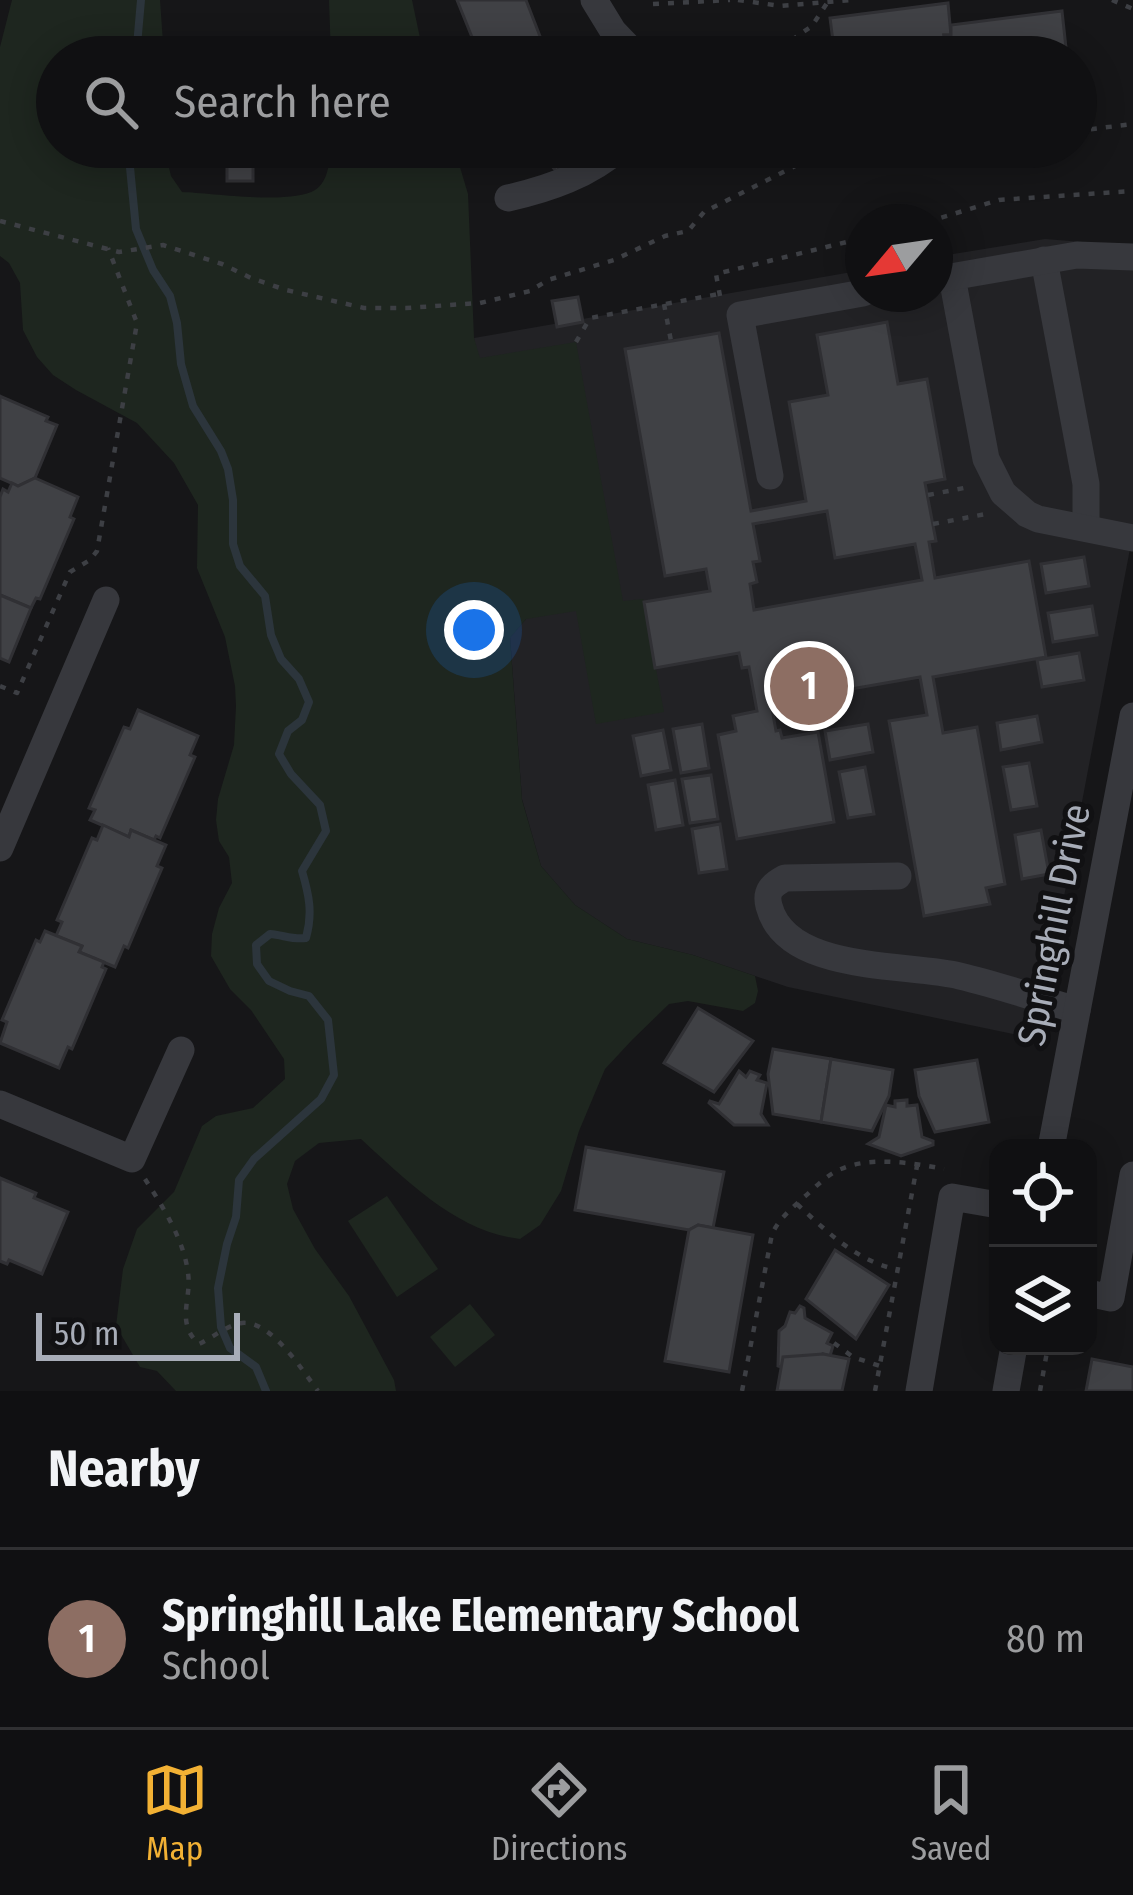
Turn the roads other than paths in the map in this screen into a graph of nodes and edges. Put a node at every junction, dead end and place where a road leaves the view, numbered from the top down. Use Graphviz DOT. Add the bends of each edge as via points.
graph roads {
  1 [pos="594,0"];
  2 [pos="618,36"];
  3 [pos="588,168"];
  4 [pos="508,198"];
  5 [pos="1133,257"];
  6 [pos="1044,260"];
  7 [pos="953,276"];
  8 [pos="845,295"];
  9 [pos="952,312"];
  10 [pos="770,476"];
  11 [pos="1086,528"];
  12 [pos="1133,538"];
  13 [pos="106,600"];
  14 [pos="1133,716"];
  15 [pos="0,848"];
  16 [pos="898,876"];
  17 [pos="1077,1010"];
  18 [pos="181,1050"];
  19 [pos="0,1104"];
  20 [pos="1053,1139"];
  21 [pos="1133,1175"];
  22 [pos="989,1203"];
  23 [pos="1097,1295"];
  24 [pos="1012,1355"];
  25 [pos="919,1391"];
  26 [pos="1006,1391"];
  1 -- 2 [label="street"];
  3 -- 4 [label="street"];
  5 -- 6 [label="street"];
  6 -- 7 [label="street"];
  6 -- 11 [label="street" via="1085,479"];
  8 -- 10 [label="street" via="740,315"];
  9 -- 11 [label="street" via="986,459 1003,493 1038,519"];
  11 -- 12 [label="street"];
  13 -- 15 [label="street"];
  14 -- 17 [label="street, Springhill Drive"];
  16 -- 17 [label="street" via="785,878 766,900 782,933 804,948 957,975"];
  17 -- 20 [label="street, Springhill Drive"];
  18 -- 19 [label="street" via="132,1159"];
  21 -- 23 [label="street" via="1111,1298"];
  22 -- 25 [label="street" via="952,1197"];
  24 -- 26 [label="street"];
}
